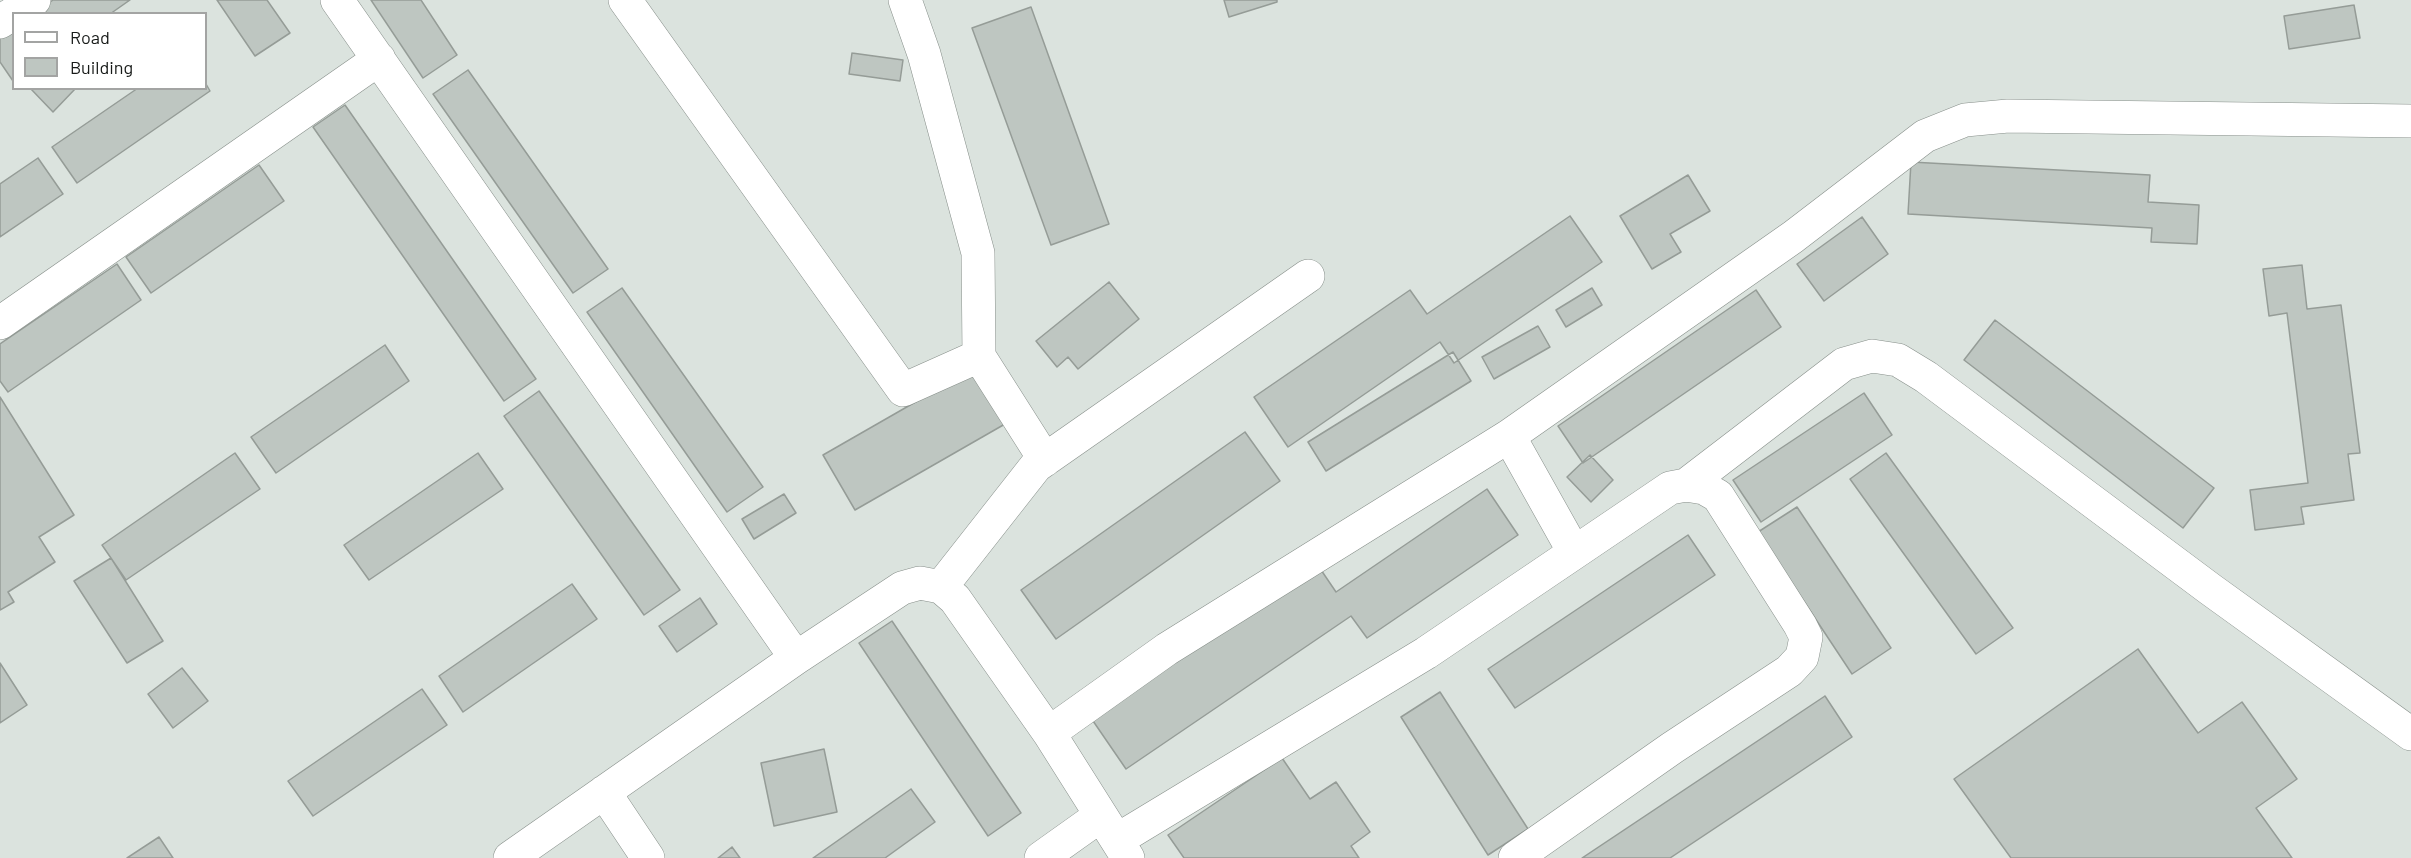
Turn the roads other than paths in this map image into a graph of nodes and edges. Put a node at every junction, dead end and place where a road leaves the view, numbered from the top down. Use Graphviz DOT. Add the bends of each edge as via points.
graph roads {
  1 [pos="34,0"];
  2 [pos="337,0"];
  3 [pos="626,0"];
  4 [pos="905,0"];
  5 [pos="15,12"];
  6 [pos="379,59"];
  7 [pos="2411,121"];
  8 [pos="1308,276"];
  9 [pos="0,323"];
  10 [pos="979,356"];
  11 [pos="1509,436"];
  12 [pos="1045,460"];
  13 [pos="1686,485"];
  14 [pos="1574,552"];
  15 [pos="941,587"];
  16 [pos="796,658"];
  17 [pos="1049,733"];
  18 [pos="2411,734"];
  19 [pos="604,792"];
  20 [pos="1115,838"];
  21 [pos="510,858"];
  22 [pos="648,858"];
  23 [pos="1041,858"];
  24 [pos="1515,858"];
  1 -- 5 [label="street"];
  2 -- 6 [label="street"];
  3 -- 10 [label="street" via="903,390"];
  4 -- 10 [label="street" via="924,54 978,253"];
  6 -- 9 [label="street"];
  6 -- 16 [label="street"];
  7 -- 11 [label="street" via="2008,116 1965,120 1925,136 1793,237"];
  8 -- 12 [label="street"];
  10 -- 12 [label="street"];
  11 -- 14 [label="street"];
  11 -- 17 [label="street" via="1167,649"];
  12 -- 15 [label="street" via="1036,466"];
  13 -- 14 [label="street" via="1670,488"];
  13 -- 18 [label="street" via="1844,364 1872,356 1898,360"];
  13 -- 24 [label="street" via="1704,488 1718,496 1800,624 1806,637 1803,657 1790,671"];
  14 -- 20 [label="street" via="1426,653"];
  15 -- 16 [label="street" via="920,583 902,588"];
  15 -- 17 [label="street" via="955,599"];
  16 -- 19 [label="street"];
  17 -- 20 [label="street"];
  19 -- 21 [label="street"];
  19 -- 22 [label="street"];
  20 -- 23 [label="street"];
}
